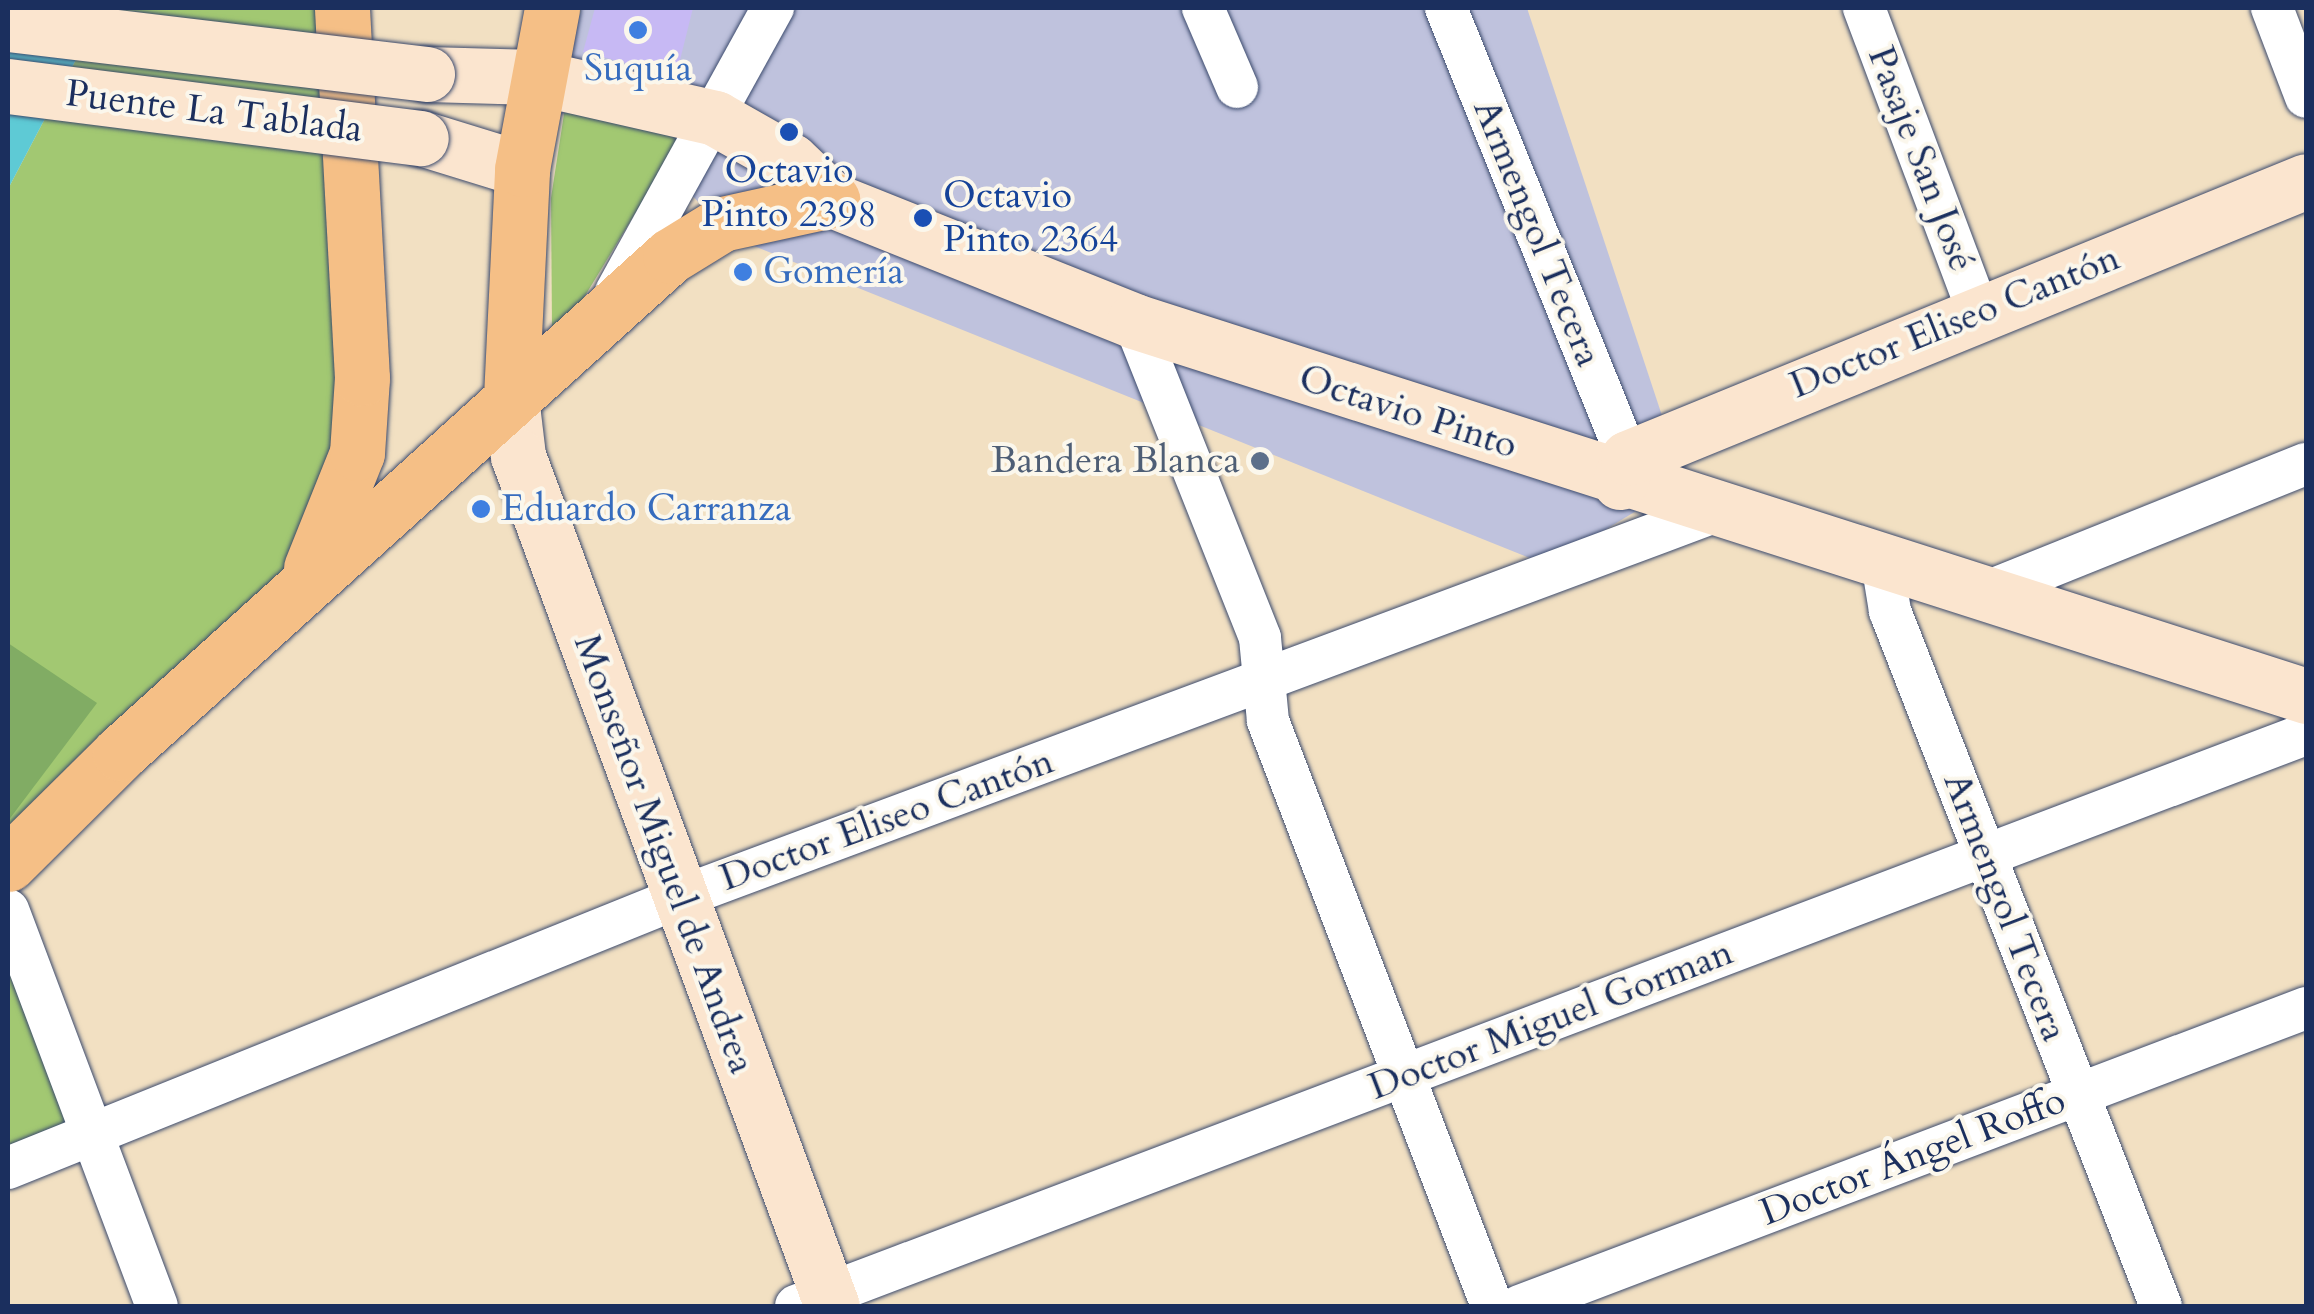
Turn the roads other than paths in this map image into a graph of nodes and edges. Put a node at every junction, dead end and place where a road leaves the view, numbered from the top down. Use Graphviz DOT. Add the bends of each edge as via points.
graph roads {
  1 [pos="342,8"];
  2 [pos="552,8"];
  3 [pos="772,8"];
  4 [pos="1204,8"];
  5 [pos="1446,8"];
  6 [pos="1864,8"];
  7 [pos="2272,8"];
  8 [pos="8,24"];
  9 [pos="535,77"];
  10 [pos="8,86"];
  11 [pos="1237,87"];
  12 [pos="2306,97"];
  13 [pos="716,118"];
  14 [pos="522,169"];
  15 [pos="2306,181"];
  16 [pos="832,200"];
  17 [pos="1978,310"];
  18 [pos="1134,321"];
  19 [pos="599,322"];
  20 [pos="511,397"];
  21 [pos="2306,464"];
  22 [pos="1624,470"];
  23 [pos="1717,511"];
  24 [pos="1882,562"];
  25 [pos="300,594"];
  26 [pos="1982,594"];
  27 [pos="1264,680"];
  28 [pos="2306,696"];
  29 [pos="2306,734"];
  30 [pos="1986,856"];
  31 [pos="8,864"];
  32 [pos="678,898"];
  33 [pos="8,910"];
  34 [pos="2306,1008"];
  35 [pos="1404,1076"];
  36 [pos="2078,1094"];
  37 [pos="93,1131"];
  38 [pos="8,1168"];
  39 [pos="819,1302"];
  40 [pos="157,1306"];
  41 [pos="1492,1306"];
  42 [pos="1520,1306"];
  43 [pos="2161,1306"];
  1 -- 25 [label="main road" via="362,378 358,434 343,500"];
  2 -- 9 [label="main road"];
  3 -- 13 [label="street"];
  4 -- 11 [label="street"];
  5 -- 22 [label="street, Armengol Tecera"];
  6 -- 17 [label="street, Pasaje San José"];
  7 -- 12 [label="street"];
  8 -- 9 [label="main road, Puente La Tablada, bridge" via="427,74"];
  9 -- 13 [label="main road, Octavio Pinto"];
  9 -- 14 [label="main road"];
  10 -- 14 [label="main road, Puente La Tablada, bridge" via="421,138"];
  13 -- 16 [label="main road, Octavio Pinto" via="791,161"];
  13 -- 19 [label="street"];
  14 -- 20 [label="main road"];
  15 -- 17 [label="main road, Doctor Eliseo Cantón"];
  16 -- 18 [label="main road, Octavio Pinto"];
  16 -- 19 [label="main road" via="722,224 670,256"];
  17 -- 22 [label="main road, Doctor Eliseo Cantón"];
  18 -- 22 [label="main road, Octavio Pinto"];
  18 -- 27 [label="street" via="1260,638"];
  19 -- 20 [label="main road"];
  20 -- 25 [label="main road"];
  20 -- 32 [label="main road, Monseñor Miguel de Andrea" via="518,456"];
  21 -- 26 [label="street"];
  22 -- 23 [label="main road, Octavio Pinto"];
  23 -- 24 [label="main road, Octavio Pinto"];
  23 -- 27 [label="street, Doctor Eliseo Cantón"];
  24 -- 26 [label="main road, Octavio Pinto"];
  24 -- 30 [label="street, Armengol Tecera" via="1890,611"];
  25 -- 31 [label="main road"];
  26 -- 28 [label="main road, Octavio Pinto"];
  27 -- 32 [label="street, Doctor Eliseo Cantón"];
  27 -- 35 [label="street" via="1268,721"];
  29 -- 30 [label="street, Doctor Miguel Gorman"];
  30 -- 35 [label="street, Doctor Miguel Gorman"];
  30 -- 36 [label="street, Armengol Tecera"];
  32 -- 37 [label="street, Doctor Eliseo Cantón"];
  32 -- 39 [label="main road, Monseñor Miguel de Andrea"];
  33 -- 37 [label="street"];
  34 -- 36 [label="street, Doctor Ángel Roffo"];
  35 -- 39 [label="street, Doctor Miguel Gorman"];
  35 -- 41 [label="street"];
  36 -- 42 [label="street, Doctor Ángel Roffo"];
  36 -- 43 [label="street, Armengol Tecera"];
  37 -- 38 [label="street, Doctor Eliseo Cantón"];
  37 -- 40 [label="street"];
}
